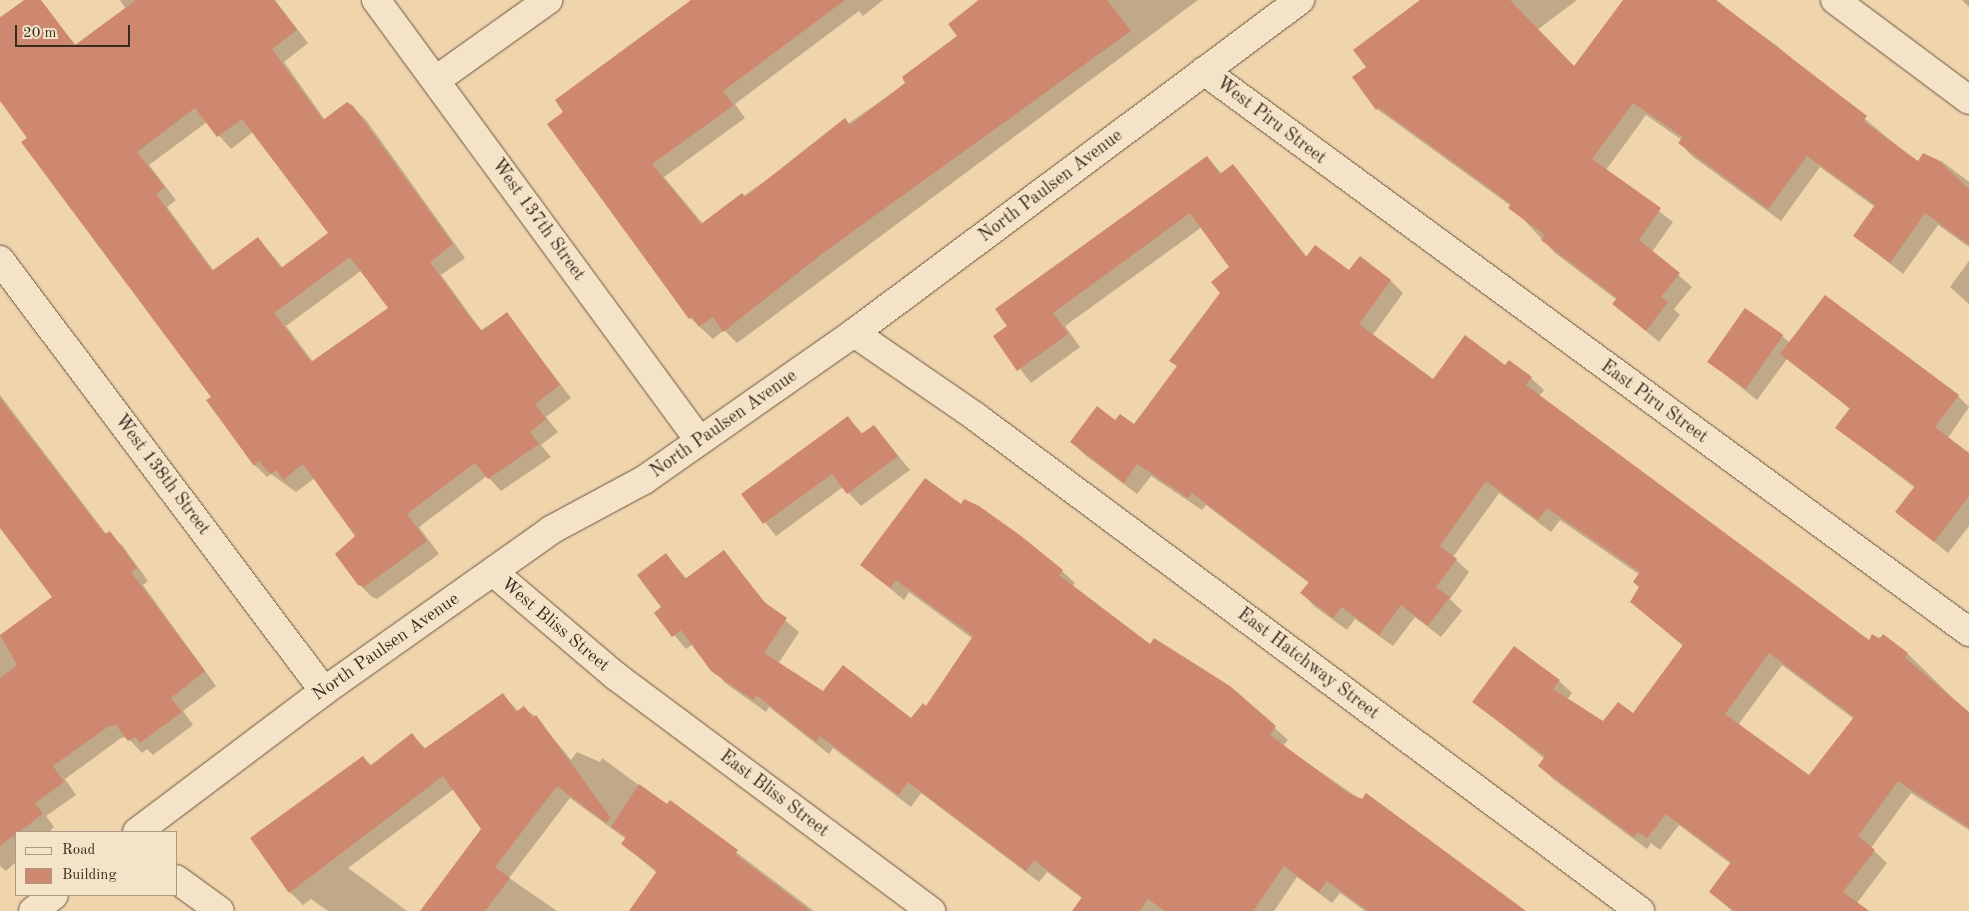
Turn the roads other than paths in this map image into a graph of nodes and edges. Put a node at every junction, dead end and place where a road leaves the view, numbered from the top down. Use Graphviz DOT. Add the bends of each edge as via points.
graph roads {
  1 [pos="376,0"];
  2 [pos="548,0"];
  3 [pos="1300,0"];
  4 [pos="1835,0"];
  5 [pos="1204,71"];
  6 [pos="436,80"];
  7 [pos="1969,100"];
  8 [pos="1338,172"];
  9 [pos="0,260"];
  10 [pos="854,333"];
  11 [pos="699,440"];
  12 [pos="492,572"];
  13 [pos="1969,632"];
  14 [pos="617,678"];
  15 [pos="324,691"];
  16 [pos="138,831"];
  17 [pos="178,880"];
  18 [pos="53,896"];
  19 [pos="33,911"];
  20 [pos="220,911"];
  21 [pos="931,911"];
  22 [pos="1640,911"];
  1 -- 6 [label="street, West 137th Street"];
  2 -- 6 [label="street"];
  3 -- 5 [label="street, North Paulsen Avenue"];
  4 -- 7 [label="street"];
  5 -- 8 [label="street, West Piru Street"];
  5 -- 10 [label="street, North Paulsen Avenue"];
  6 -- 11 [label="street, West 137th Street"];
  8 -- 13 [label="street, East Piru Street"];
  9 -- 15 [label="street, West 138th Street"];
  10 -- 11 [label="street, North Paulsen Avenue"];
  10 -- 22 [label="street, East Hatchway Street" via="976,417"];
  11 -- 12 [label="street, North Paulsen Avenue" via="644,480 551,530"];
  12 -- 14 [label="street, West Bliss Street"];
  12 -- 15 [label="street, North Paulsen Avenue"];
  14 -- 21 [label="street, East Bliss Street"];
  15 -- 16 [label="street, North Paulsen Avenue"];
  17 -- 20 [label="street"];
  18 -- 19 [label="street"];
}
